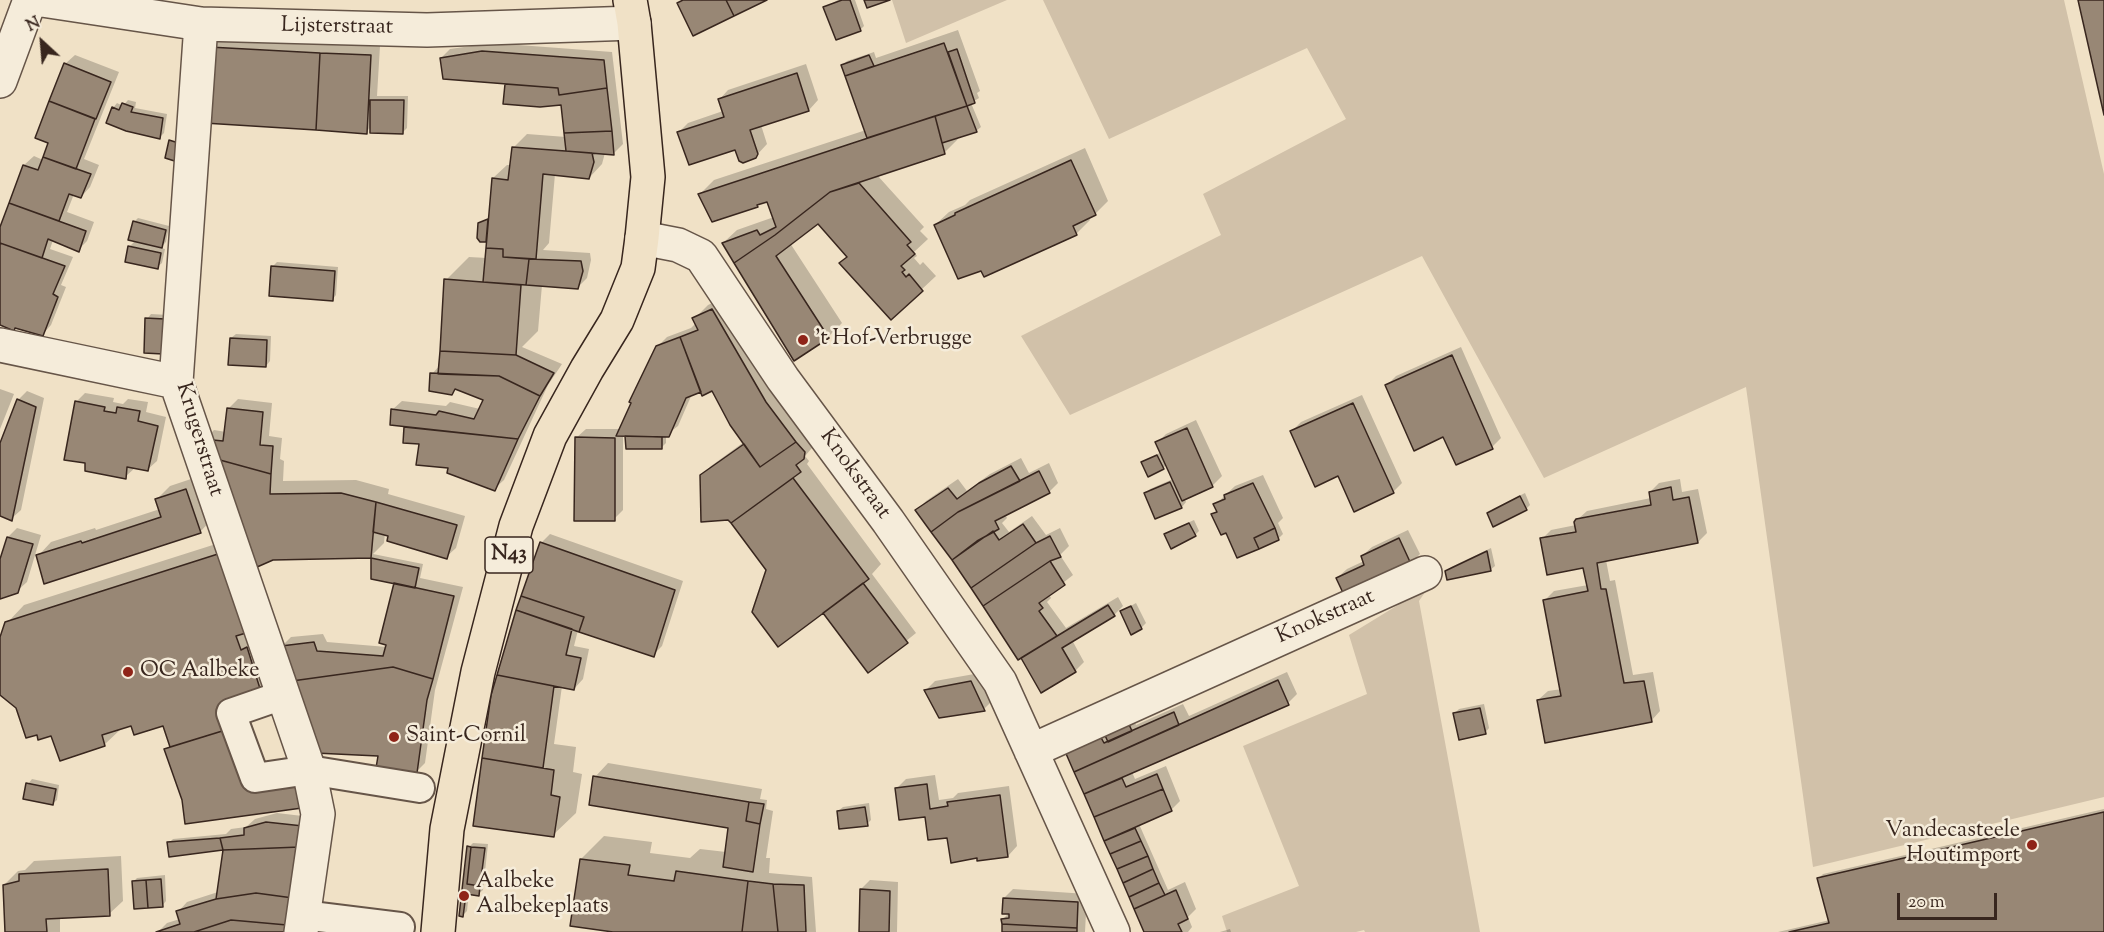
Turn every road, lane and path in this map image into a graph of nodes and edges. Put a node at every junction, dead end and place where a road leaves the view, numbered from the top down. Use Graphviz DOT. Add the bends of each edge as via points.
graph roads {
  1 [pos="30,0"];
  2 [pos="42,0"];
  3 [pos="632,11"];
  4 [pos="250,13"];
  5 [pos="201,24"];
  6 [pos="0,81"];
  7 [pos="657,241"];
  8 [pos="0,345"];
  9 [pos="176,382"];
  10 [pos="1425,573"];
  11 [pos="1031,751"];
  12 [pos="309,770"];
  13 [pos="385,792"];
  14 [pos="421,792"];
  15 [pos="327,805"];
  16 [pos="306,924"];
  17 [pos="400,927"];
  18 [pos="438,932"];
  19 [pos="1113,932"];
  1 -- 6 [label="street"];
  2 -- 5 [label="street, Lijsterstraat"];
  3 -- 4 [label="street, Lijsterstraat" via="427,30"];
  3 -- 7 [label="main road, N43"];
  4 -- 5 [label="street, Lijsterstraat"];
  5 -- 9 [label="street, Krugerstraat"];
  7 -- 11 [label="street, Knokstraat" via="702,256 783,379 888,520 1000,682"];
  7 -- 18 [label="main road, N43" via="638,268 617,320 550,436 516,526 478,672 447,829"];
  8 -- 9 [label="street"];
  9 -- 12 [label="street, Krugerstraat"];
  10 -- 11 [label="street, Knokstraat"];
  11 -- 19 [label="street, Knokstraat"];
  12 -- 14 [label="street"];
  12 -- 16 [label="street, Krugerstraat" via="318,814"];
  13 -- 15 [label="street" via="357,787 334,796"];
  16 -- 17 [label="street"];
}
